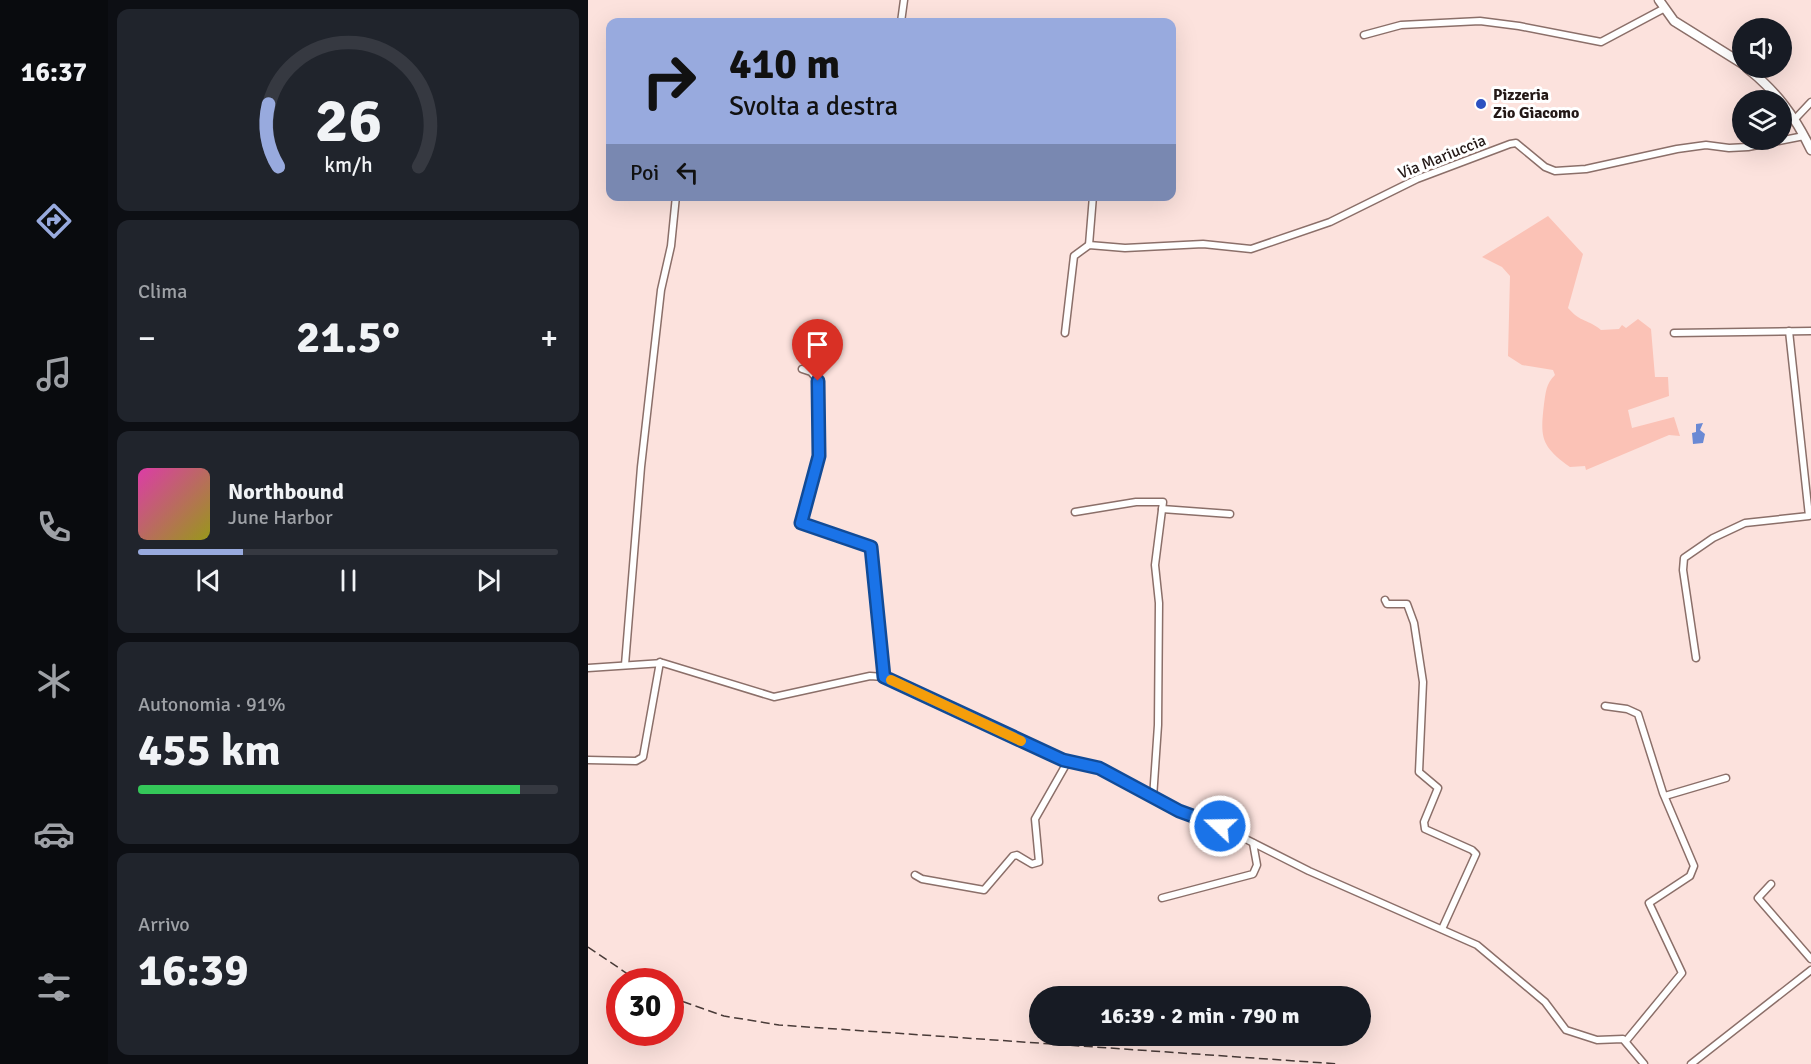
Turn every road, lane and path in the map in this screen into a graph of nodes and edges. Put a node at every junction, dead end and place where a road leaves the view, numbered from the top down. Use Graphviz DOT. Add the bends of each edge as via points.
graph roads {
  1 [pos="904,0"];
  2 [pos="1659,0"];
  3 [pos="1664,9"];
  4 [pos="902,18"];
  5 [pos="1364,35"];
  6 [pos="1732,57"];
  7 [pos="1759,78"];
  8 [pos="1811,102"];
  9 [pos="1795,119"];
  10 [pos="1804,136"];
  11 [pos="1811,150"];
  12 [pos="676,201"];
  13 [pos="1093,201"];
  14 [pos="1089,245"];
  15 [pos="1811,331"];
  16 [pos="1789,332"];
  17 [pos="1065,333"];
  18 [pos="1674,333"];
  19 [pos="802,369"];
  20 [pos="1162,509"];
  21 [pos="1075,512"];
  22 [pos="1230,514"];
  23 [pos="1385,600"];
  24 [pos="1696,658"];
  25 [pos="660,662"];
  26 [pos="625,665"];
  27 [pos="588,668"];
  28 [pos="884,677"];
  29 [pos="1605,706"];
  30 [pos="588,760"];
  31 [pos="1068,761"];
  32 [pos="1726,778"];
  33 [pos="1665,796"];
  34 [pos="1153,798"];
  35 [pos="1253,843"];
  36 [pos="915,875"];
  37 [pos="1771,884"];
  38 [pos="1162,898"];
  39 [pos="1442,929"];
  40 [pos="1811,958"];
  41 [pos="1811,970"];
  42 [pos="1626,1041"];
  43 [pos="1644,1064"];
  44 [pos="1691,1064"];
  1 -- 4 [label="street"];
  2 -- 3 [label="main road"];
  3 -- 5 [label="street" via="1601,42 1480,21 1401,25"];
  3 -- 6 [label="main road" via="1684,28"];
  7 -- 9 [label="main road" via="1776,93"];
  8 -- 9 [label="street"];
  9 -- 10 [label="main road"];
  10 -- 11 [label="main road"];
  10 -- 14 [label="street, Via Mariuccia" via="1748,147 1706,145 1677,149 1586,169 1555,171 1516,143 1417,178 1330,222 1251,249 1203,244 1125,248"];
  12 -- 26 [label="street" via="641,467"];
  13 -- 14 [label="street"];
  14 -- 17 [label="street" via="1074,256"];
  15 -- 16 [label="street"];
  16 -- 18 [label="street"];
  16 -- 24 [label="street" via="1809,516 1745,523 1684,558"];
  19 -- 28 [label="street" via="817,379 819,453 801,523 871,547"];
  20 -- 21 [label="street" via="1163,502 1136,502"];
  20 -- 22 [label="street"];
  20 -- 34 [label="street" via="1155,565 1159,603 1158,725"];
  23 -- 39 [label="street" via="1387,604 1407,604 1414,623 1423,682 1419,772 1438,788 1424,822 1425,830 1476,854"];
  25 -- 26 [label="street"];
  25 -- 28 [label="street" via="768,696 800,693 870,676"];
  25 -- 30 [label="street" via="643,757 636,761"];
  26 -- 27 [label="street"];
  28 -- 31 [label="street"];
  29 -- 33 [label="street" via="1638,714"];
  31 -- 34 [label="street" via="1099,768"];
  31 -- 36 [label="street" via="1035,819 1039,862 1032,864 1013,856 984,890"];
  32 -- 33 [label="street"];
  33 -- 42 [label="street" via="1690,852 1693,869 1690,876 1649,904 1682,973"];
  34 -- 35 [label="street"];
  35 -- 38 [label="street" via="1257,865 1253,874"];
  35 -- 39 [label="street"];
  37 -- 40 [label="street" via="1758,898"];
  39 -- 42 [label="street" via="1477,945 1494,958 1545,1002 1572,1034"];
  41 -- 44 [label="street"];
  42 -- 43 [label="street"];
}
